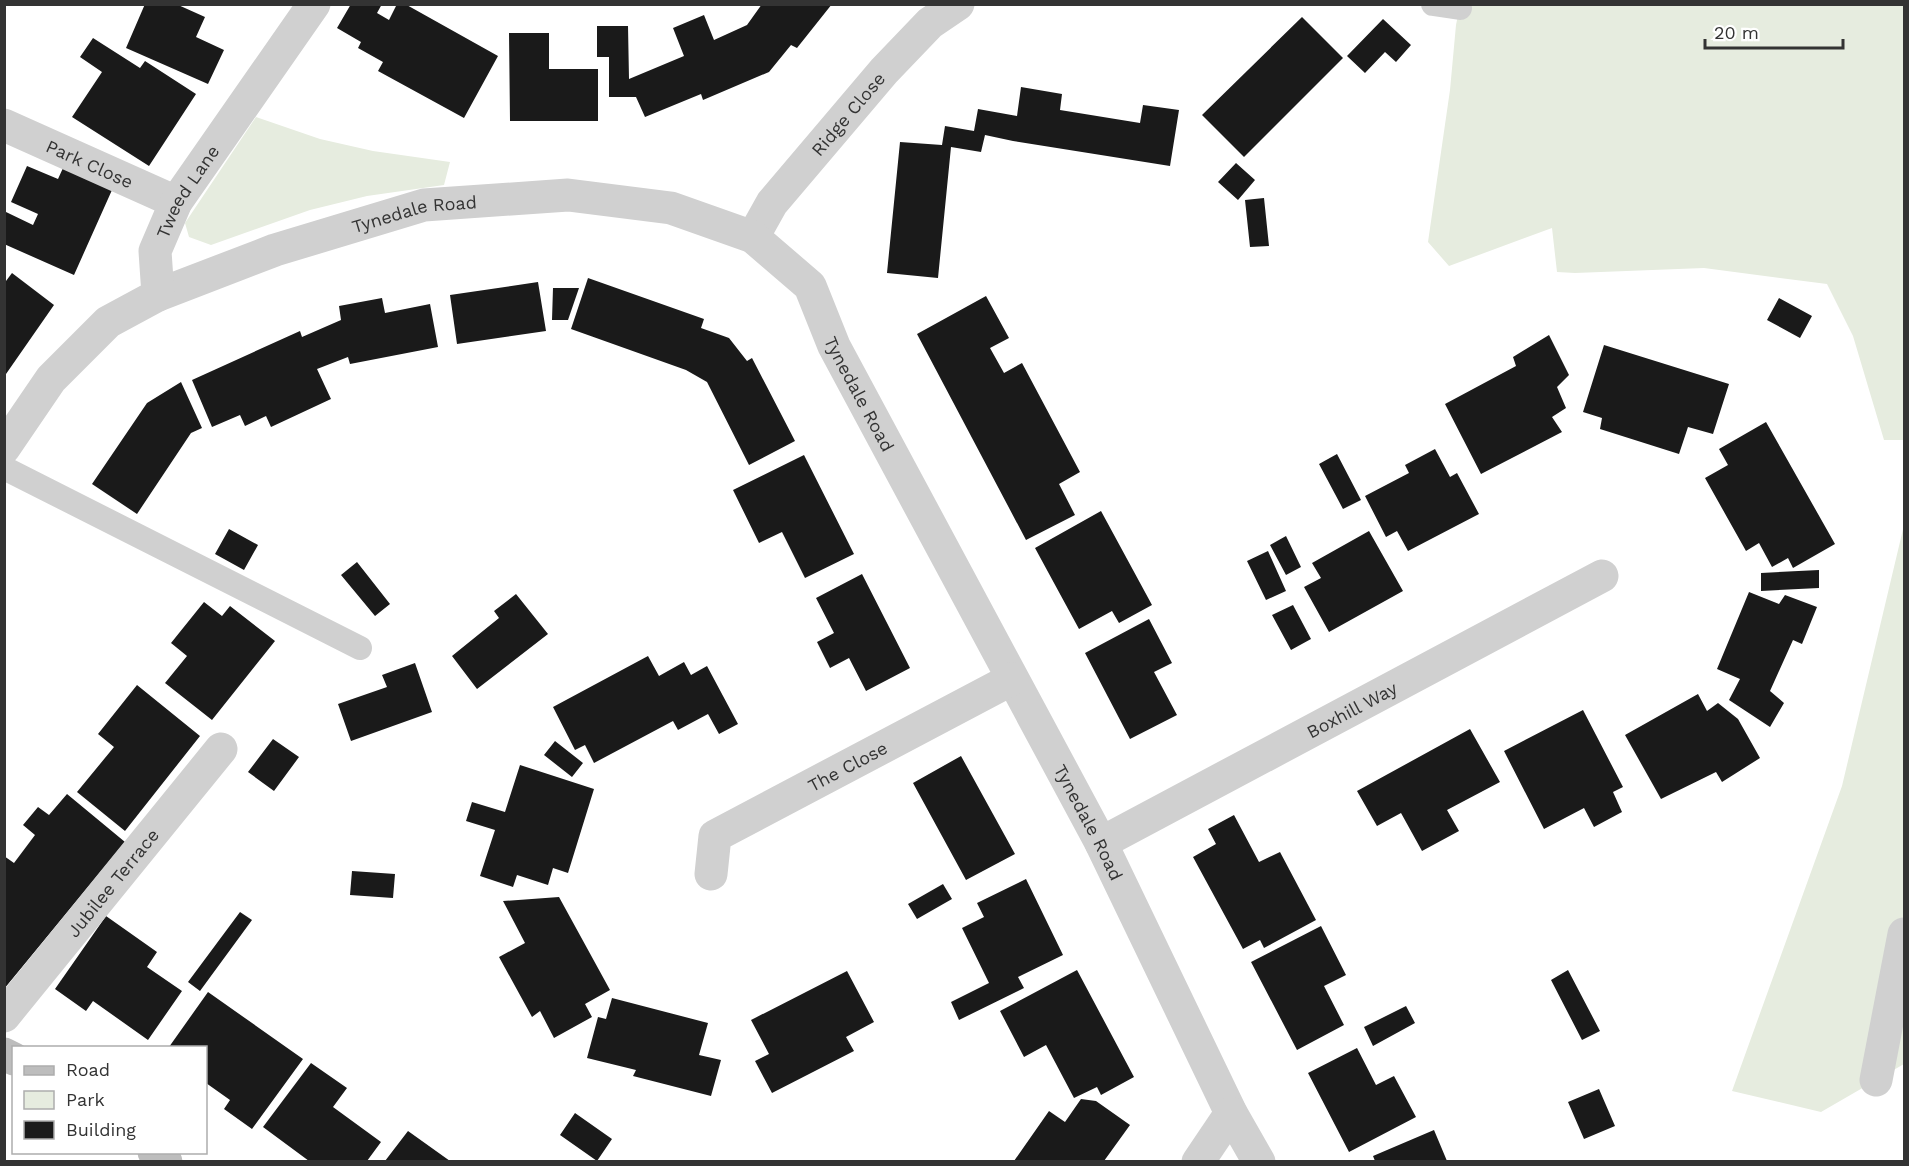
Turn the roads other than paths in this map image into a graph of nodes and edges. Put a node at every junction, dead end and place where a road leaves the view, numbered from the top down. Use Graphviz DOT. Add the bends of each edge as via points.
graph roads {
  1 [pos="314,4"];
  2 [pos="958,4"];
  3 [pos="1433,4"];
  4 [pos="1460,8"];
  5 [pos="4,124"];
  6 [pos="176,202"];
  7 [pos="753,237"];
  8 [pos="158,295"];
  9 [pos="4,448"];
  10 [pos="4,468"];
  11 [pos="1602,576"];
  12 [pos="360,648"];
  13 [pos="1012,679"];
  14 [pos="221,749"];
  15 [pos="1101,843"];
  16 [pos="711,874"];
  17 [pos="1905,934"];
  18 [pos="4,1016"];
  19 [pos="1876,1080"];
  20 [pos="1231,1113"];
  21 [pos="1198,1161"];
  22 [pos="1259,1161"];
  1 -- 6 [label="street, Tweed Lane"];
  2 -- 7 [label="street, Ridge Close" via="930,23 884,71 772,203"];
  3 -- 4 [label="lane"];
  5 -- 6 [label="street, Park Close"];
  6 -- 8 [label="street, Tweed Lane" via="154,251"];
  7 -- 8 [label="street, Tynedale Road" via="671,208 568,195 424,205 275,250"];
  7 -- 13 [label="street, Tynedale Road" via="810,286 834,346"];
  8 -- 9 [label="street" via="108,322 51,379"];
  10 -- 12 [label="lane"];
  11 -- 15 [label="street, Boxhill Way"];
  13 -- 15 [label="street, Tynedale Road"];
  13 -- 16 [label="street, The Close" via="715,836"];
  14 -- 18 [label="street, Jubilee Terrace"];
  15 -- 20 [label="street, Tynedale Road"];
  17 -- 19 [label="street"];
  20 -- 21 [label="street"];
  20 -- 22 [label="street, Tynedale Road"];
}
